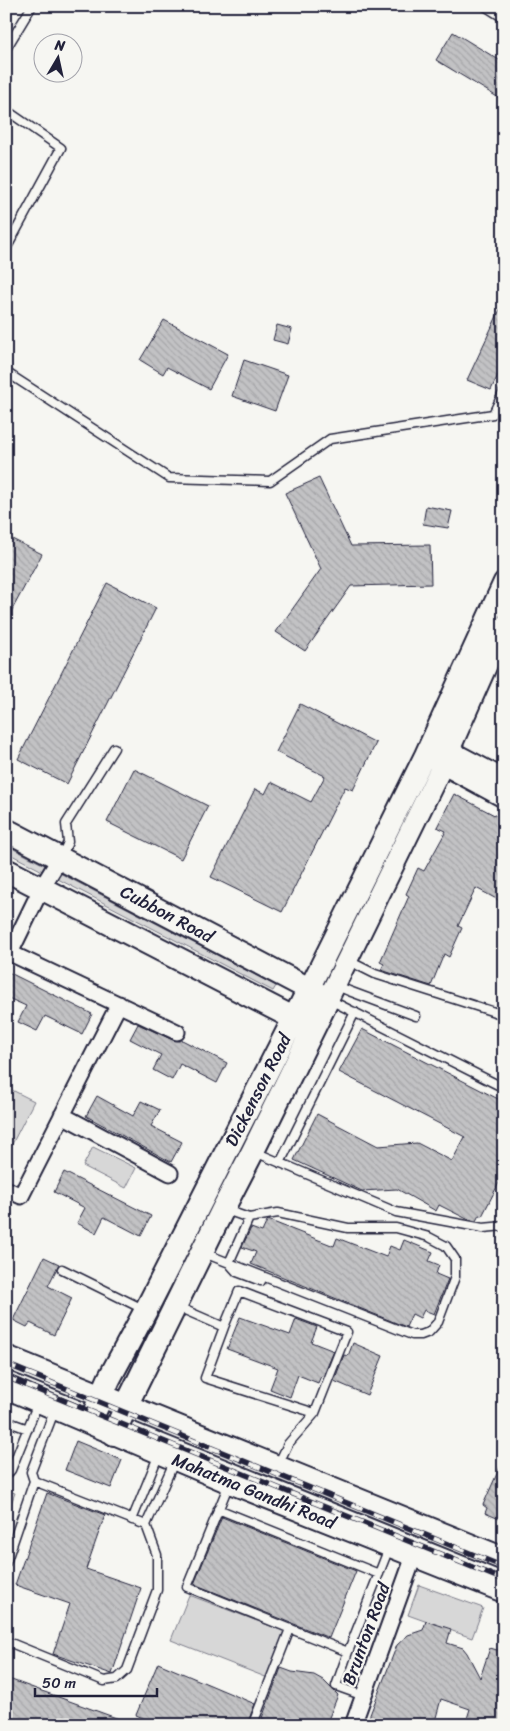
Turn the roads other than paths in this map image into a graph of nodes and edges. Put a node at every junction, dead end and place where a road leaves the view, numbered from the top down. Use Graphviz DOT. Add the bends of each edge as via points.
graph roads {
  1 [pos="32,6"];
  2 [pos="485,6"];
  3 [pos="504,18"];
  4 [pos="6,49"];
  5 [pos="6,110"];
  6 [pos="6,249"];
  7 [pos="6,372"];
  8 [pos="504,391"];
  9 [pos="504,582"];
  10 [pos="504,626"];
  11 [pos="114,748"];
  12 [pos="428,748"];
  13 [pos="446,758"];
  14 [pos="504,780"];
  15 [pos="504,797"];
  16 [pos="6,830"];
  17 [pos="60,858"];
  18 [pos="6,870"];
  19 [pos="42,888"];
  20 [pos="8,954"];
  21 [pos="348,960"];
  22 [pos="324,991"];
  23 [pos="119,1004"];
  24 [pos="355,1012"];
  25 [pos="504,1015"];
  26 [pos="416,1016"];
  27 [pos="294,1019"];
  28 [pos="314,1028"];
  29 [pos="177,1032"];
  30 [pos="504,1088"];
  31 [pos="62,1115"];
  32 [pos="253,1151"];
  33 [pos="280,1163"];
  34 [pos="170,1173"];
  35 [pos="6,1189"];
  36 [pos="231,1212"];
  37 [pos="249,1218"];
  38 [pos="504,1226"];
  39 [pos="211,1256"];
  40 [pos="228,1262"];
  41 [pos="62,1269"];
  42 [pos="260,1281"];
  43 [pos="176,1306"];
  44 [pos="146,1310"];
  45 [pos="224,1327"];
  46 [pos="6,1357"];
  47 [pos="6,1388"];
  48 [pos="101,1396"];
  49 [pos="47,1405"];
  50 [pos="126,1406"];
  51 [pos="315,1413"];
  52 [pos="6,1421"];
  53 [pos="89,1423"];
  54 [pos="28,1429"];
  55 [pos="114,1434"];
  56 [pos="167,1456"];
  57 [pos="277,1467"];
  58 [pos="6,1476"];
  59 [pos="34,1482"];
  60 [pos="230,1482"];
  61 [pos="218,1509"];
  62 [pos="132,1520"];
  63 [pos="146,1525"];
  64 [pos="390,1546"];
  65 [pos="414,1556"];
  66 [pos="504,1559"];
  67 [pos="6,1563"];
  68 [pos="379,1574"];
  69 [pos="504,1591"];
  70 [pos="290,1629"];
  71 [pos="6,1641"];
  72 [pos="348,1652"];
  73 [pos="364,1696"];
  74 [pos="263,1725"];
  75 [pos="354,1725"];
  1 -- 4 [label="lane"];
  2 -- 3 [label="lane"];
  5 -- 6 [label="lane" via="61,148"];
  7 -- 8 [label="lane" via="169,478 270,481 330,439 493,414"];
  9 -- 12 [label="main road, Dickenson Road"];
  10 -- 13 [label="main road, Dickenson Road"];
  11 -- 17 [label="lane" via="66,824 68,842"];
  12 -- 13 [label="main road"];
  12 -- 22 [label="main road, Dickenson Road"];
  13 -- 14 [label="main road"];
  13 -- 15 [label="main road"];
  13 -- 21 [label="main road, Dickenson Road"];
  16 -- 17 [label="main road, Cubbon Road"];
  17 -- 19 [label="street"];
  17 -- 22 [label="main road, Cubbon Road"];
  18 -- 19 [label="main road, Cubbon Road"];
  19 -- 20 [label="street"];
  19 -- 27 [label="main road, Cubbon Road"];
  20 -- 23 [label="street"];
  21 -- 22 [label="main road, Dickenson Road"];
  21 -- 25 [label="lane" via="375,974"];
  22 -- 24 [label="lane"];
  22 -- 26 [label="lane" via="349,992"];
  22 -- 27 [label="main road, Dickenson Road"];
  22 -- 28 [label="main road, Dickenson Road"];
  23 -- 29 [label="street"];
  23 -- 31 [label="street"];
  24 -- 30 [label="lane"];
  24 -- 33 [label="lane"];
  27 -- 28 [label="main road, Cubbon Road"];
  27 -- 44 [label="main road, Dickenson Road"];
  28 -- 32 [label="main road, Dickenson Road"];
  31 -- 34 [label="street"];
  31 -- 35 [label="street" via="21,1196"];
  32 -- 33 [label="lane"];
  32 -- 36 [label="main road, Dickenson Road"];
  33 -- 38 [label="lane" via="396,1212 483,1228"];
  36 -- 37 [label="lane"];
  36 -- 39 [label="main road, Dickenson Road"];
  37 -- 40 [label="lane"];
  37 -- 40 [label="lane" via="278,1213 348,1228 396,1228 429,1237 446,1246 455,1259 455,1277 438,1322 429,1332 412,1335"];
  39 -- 40 [label="lane"];
  39 -- 43 [label="main road, Dickenson Road"];
  40 -- 42 [label="lane" via="238,1272"];
  41 -- 44 [label="lane"];
  43 -- 45 [label="lane"];
  43 -- 50 [label="main road, Dickenson Road"];
  44 -- 48 [label="main road, Dickenson Road"];
  45 -- 51 [label="lane" via="205,1378"];
  45 -- 51 [label="lane" via="238,1291 348,1332"];
  46 -- 48 [label="main road, Mahatma Gandhi Road"];
  47 -- 49 [label="main road, Mahatma Gandhi Road"];
  48 -- 50 [label="main road, Mahatma Gandhi Road"];
  48 -- 53 [label="main road, Dickenson Road"];
  49 -- 53 [label="main road, Mahatma Gandhi Road"];
  49 -- 54 [label="lane"];
  49 -- 59 [label="lane" via="31,1472"];
  50 -- 55 [label="main road, Dickenson Road"];
  50 -- 57 [label="main road, Mahatma Gandhi Road"];
  51 -- 57 [label="lane" via="288,1444"];
  52 -- 54 [label="lane"];
  53 -- 55 [label="main road, Mahatma Gandhi Road"];
  54 -- 58 [label="lane"];
  55 -- 56 [label="main road, Mahatma Gandhi Road"];
  56 -- 60 [label="main road, Mahatma Gandhi Road"];
  56 -- 62 [label="lane"];
  56 -- 63 [label="lane"];
  57 -- 66 [label="main road, Mahatma Gandhi Road"];
  59 -- 62 [label="lane"];
  59 -- 67 [label="lane"];
  60 -- 61 [label="lane"];
  60 -- 64 [label="main road, Mahatma Gandhi Road"];
  61 -- 68 [label="lane"];
  61 -- 70 [label="lane" via="187,1587"];
  62 -- 63 [label="lane"];
  63 -- 71 [label="lane" via="157,1556 156,1590 127,1670 117,1679 104,1681"];
  64 -- 65 [label="main road, Mahatma Gandhi Road"];
  64 -- 68 [label="lane"];
  65 -- 69 [label="main road, Mahatma Gandhi Road"];
  65 -- 73 [label="street, Brunton Road"];
  68 -- 72 [label="lane"];
  70 -- 72 [label="lane"];
  70 -- 74 [label="lane" via="254,1721"];
  72 -- 73 [label="lane" via="336,1686"];
  73 -- 75 [label="street, Brunton Road"];
}
